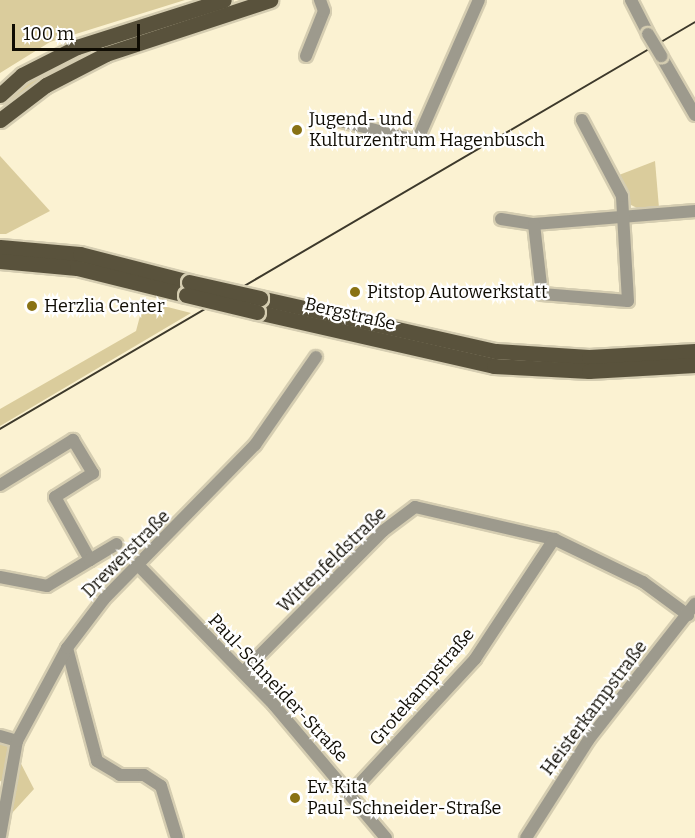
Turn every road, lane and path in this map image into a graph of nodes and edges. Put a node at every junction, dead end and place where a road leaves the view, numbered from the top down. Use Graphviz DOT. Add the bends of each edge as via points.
graph roads {
  1 [pos="224,0"];
  2 [pos="270,0"];
  3 [pos="320,0"];
  4 [pos="479,0"];
  5 [pos="631,0"];
  6 [pos="306,56"];
  7 [pos="0,95"];
  8 [pos="695,115"];
  9 [pos="0,119"];
  10 [pos="582,120"];
  11 [pos="341,121"];
  12 [pos="695,211"];
  13 [pos="622,216"];
  14 [pos="501,219"];
  15 [pos="534,224"];
  16 [pos="0,247"];
  17 [pos="0,261"];
  18 [pos="188,288"];
  19 [pos="258,305"];
  20 [pos="695,351"];
  21 [pos="316,357"];
  22 [pos="695,365"];
  23 [pos="0,484"];
  24 [pos="554,539"];
  25 [pos="117,544"];
  26 [pos="90,560"];
  27 [pos="139,566"];
  28 [pos="0,577"];
  29 [pos="695,604"];
  30 [pos="688,615"];
  31 [pos="67,648"];
  32 [pos="243,672"];
  33 [pos="0,736"];
  34 [pos="17,741"];
  35 [pos="351,793"];
  36 [pos="0,836"];
  37 [pos="177,838"];
  38 [pos="386,838"];
  39 [pos="526,838"];
  1 -- 7 [label="main road" via="77,47 22,75"];
  2 -- 9 [label="main road" via="106,54 46,85"];
  3 -- 6 [label="street" via="324,11"];
  4 -- 11 [label="street" via="417,141"];
  5 -- 8 [label="street, bridge"];
  10 -- 13 [label="street" via="615,177"];
  12 -- 13 [label="street"];
  13 -- 15 [label="street"];
  13 -- 15 [label="street" via="628,301 543,294"];
  14 -- 15 [label="street"];
  16 -- 18 [label="main road, Bergstraße" via="80,254"];
  17 -- 18 [label="main road, Bergstraße" via="77,268"];
  18 -- 19 [label="main road, Bergstraße, bridge"];
  19 -- 20 [label="main road, Bergstraße" via="496,351 589,357"];
  19 -- 22 [label="main road, Bergstraße" via="494,366 590,371"];
  21 -- 27 [label="street, Drewerstraße" via="255,445"];
  23 -- 26 [label="street" via="73,441 93,473 55,497"];
  24 -- 30 [label="street, Wittenfeldstraße" via="643,582"];
  24 -- 32 [label="street, Wittenfeldstraße" via="415,507 383,531"];
  24 -- 35 [label="street, Grotekampstraße" via="475,659"];
  25 -- 26 [label="street"];
  26 -- 28 [label="street" via="47,586"];
  27 -- 31 [label="street, Drewerstraße" via="104,599"];
  27 -- 32 [label="street, Paul-Schneider-Straße"];
  29 -- 30 [label="street, Heisterkampstraße"];
  30 -- 39 [label="street, Heisterkampstraße" via="589,739"];
  31 -- 34 [label="street, Drewerstraße"];
  31 -- 37 [label="street" via="97,761 120,775 144,775 161,786"];
  32 -- 35 [label="street, Paul-Schneider-Straße"];
  33 -- 34 [label="street"];
  34 -- 36 [label="street, Drewerstraße"];
  35 -- 38 [label="street, Paul-Schneider-Straße"];
}
